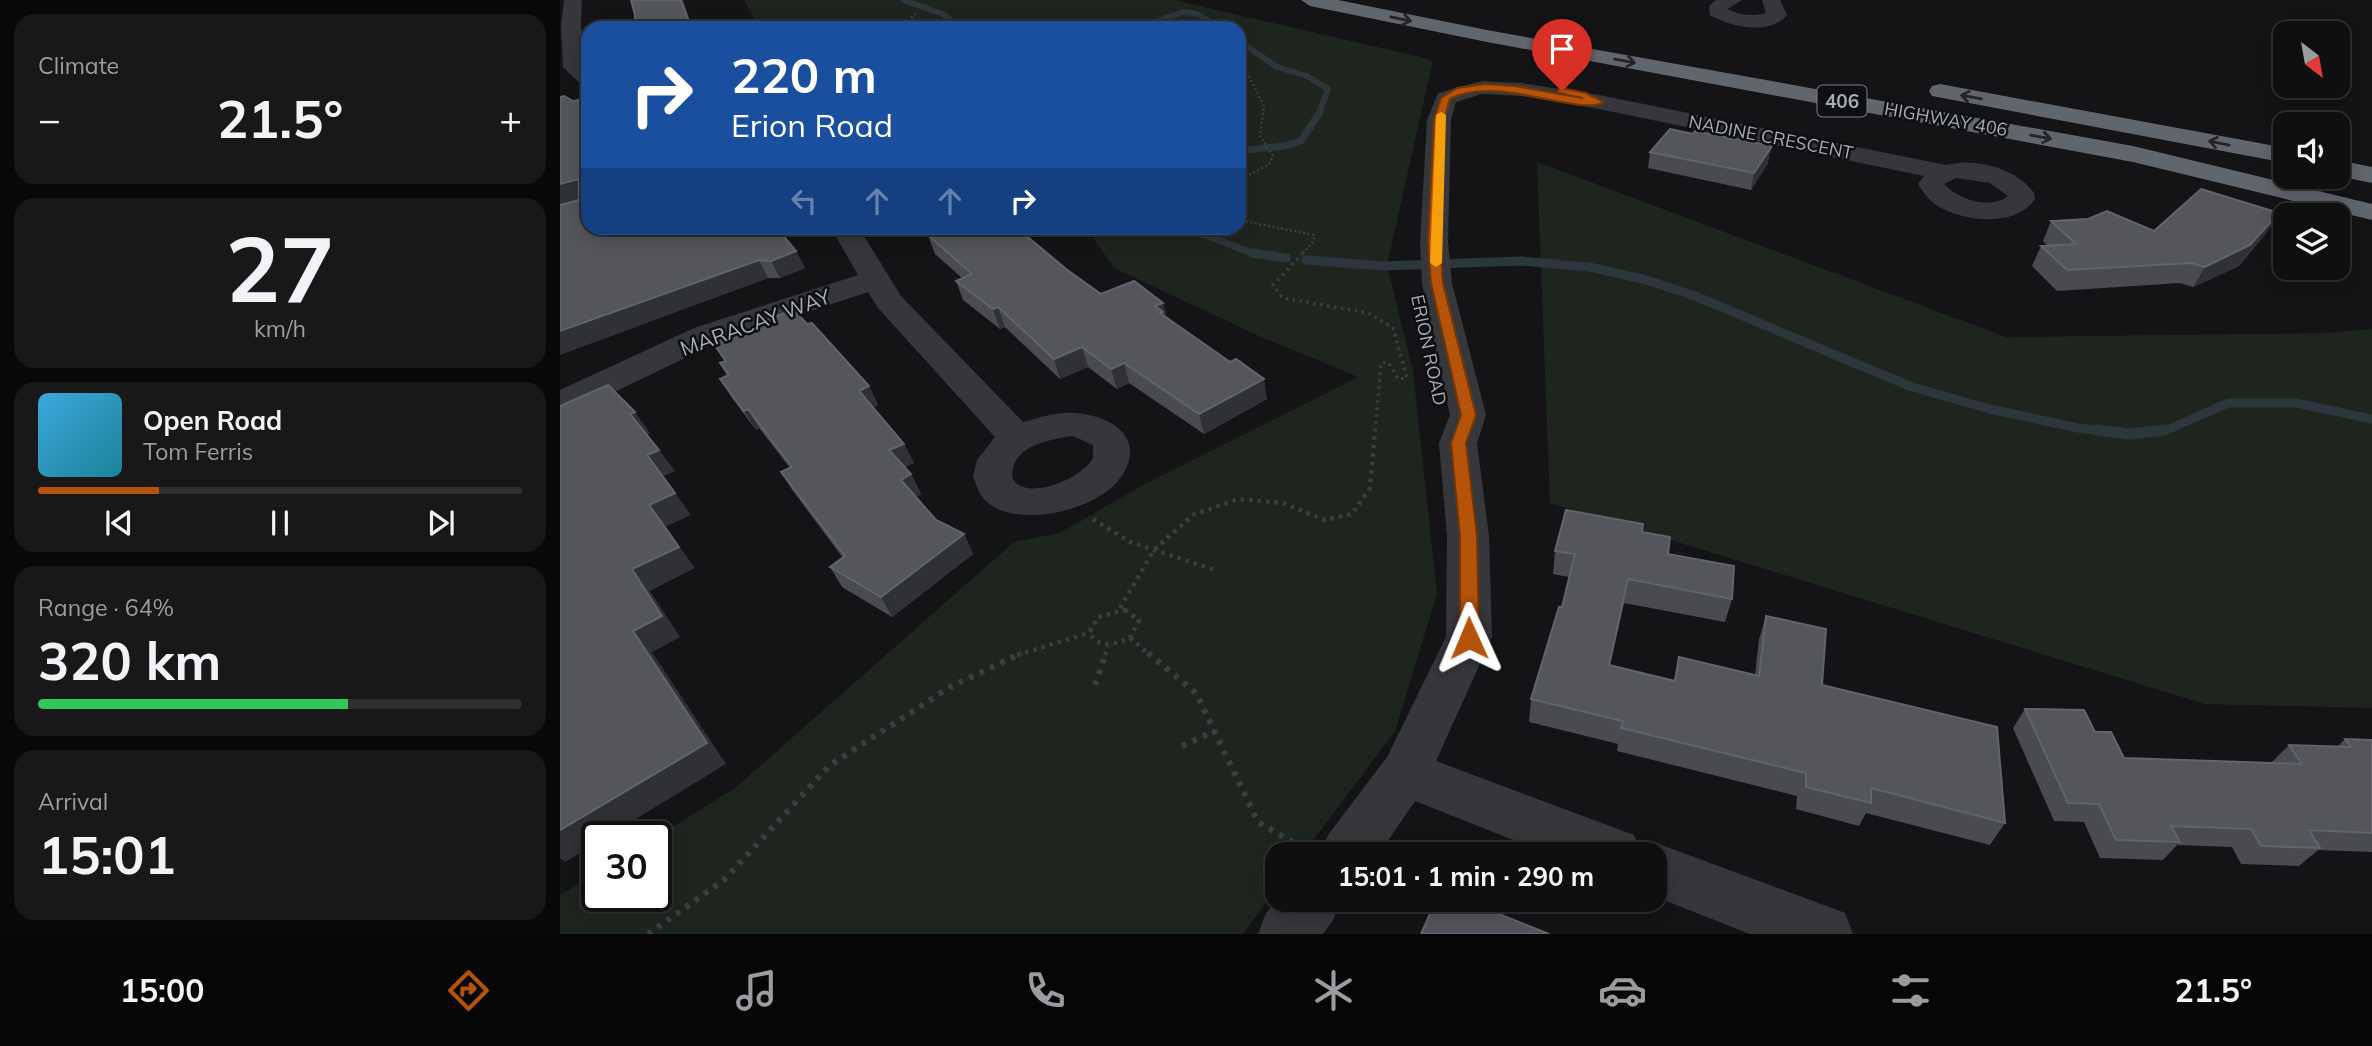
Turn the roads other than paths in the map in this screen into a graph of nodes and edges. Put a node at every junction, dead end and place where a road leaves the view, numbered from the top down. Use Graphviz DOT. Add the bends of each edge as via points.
graph roads {
  1 [pos="573,0"];
  2 [pos="1310,0"];
  3 [pos="1733,0"];
  4 [pos="1771,0"];
  5 [pos="565,26"];
  6 [pos="581,81"];
  7 [pos="1916,87"];
  8 [pos="1599,102"];
  9 [pos="2273,153"];
  10 [pos="2350,170"];
  11 [pos="1944,172"];
  12 [pos="2372,175"];
  13 [pos="2372,212"];
  14 [pos="849,235"];
  15 [pos="875,280"];
  16 [pos="560,404"];
  17 [pos="1017,439"];
  18 [pos="1405,774"];
  19 [pos="1356,842"];
  20 [pos="1584,842"];
  21 [pos="1667,874"];
  22 [pos="1304,912"];
  23 [pos="1287,934"];
  24 [pos="1824,934"];
  1 -- 5 [label="street"];
  2 -- 13 [label="highway, HIGHWAY 406 / 406, one-way" via="2133,154"];
  3 -- 4 [label="street" via="1721,4 1717,11 1751,21 1777,15"];
  5 -- 6 [label="street"];
  9 -- 7 [label="highway, HIGHWAY 406, one-way"];
  8 -- 11 [label="street, NADINE CRESCENT"];
  8 -- 18 [label="street, ERION ROAD" via="1486,87 1460,90 1446,98 1439,120 1425,242 1429,339 1443,422 1458,443 1468,536 1469,638"];
  10 -- 12 [label="highway"];
  14 -- 15 [label="street"];
  15 -- 16 [label="street, MARACAY WAY" via="706,335"];
  15 -- 17 [label="street" via="889,301"];
  17 -- 17 [label="street" via="1035,430 1073,424 1103,433 1113,455 1102,474 1079,491 1059,499 1019,501 1003,495 990,475 1002,449"];
  18 -- 19 [label="street, ERION ROAD"];
  18 -- 20 [label="street"];
  21 -- 24 [label="street"];
  22 -- 23 [label="street"];
}
